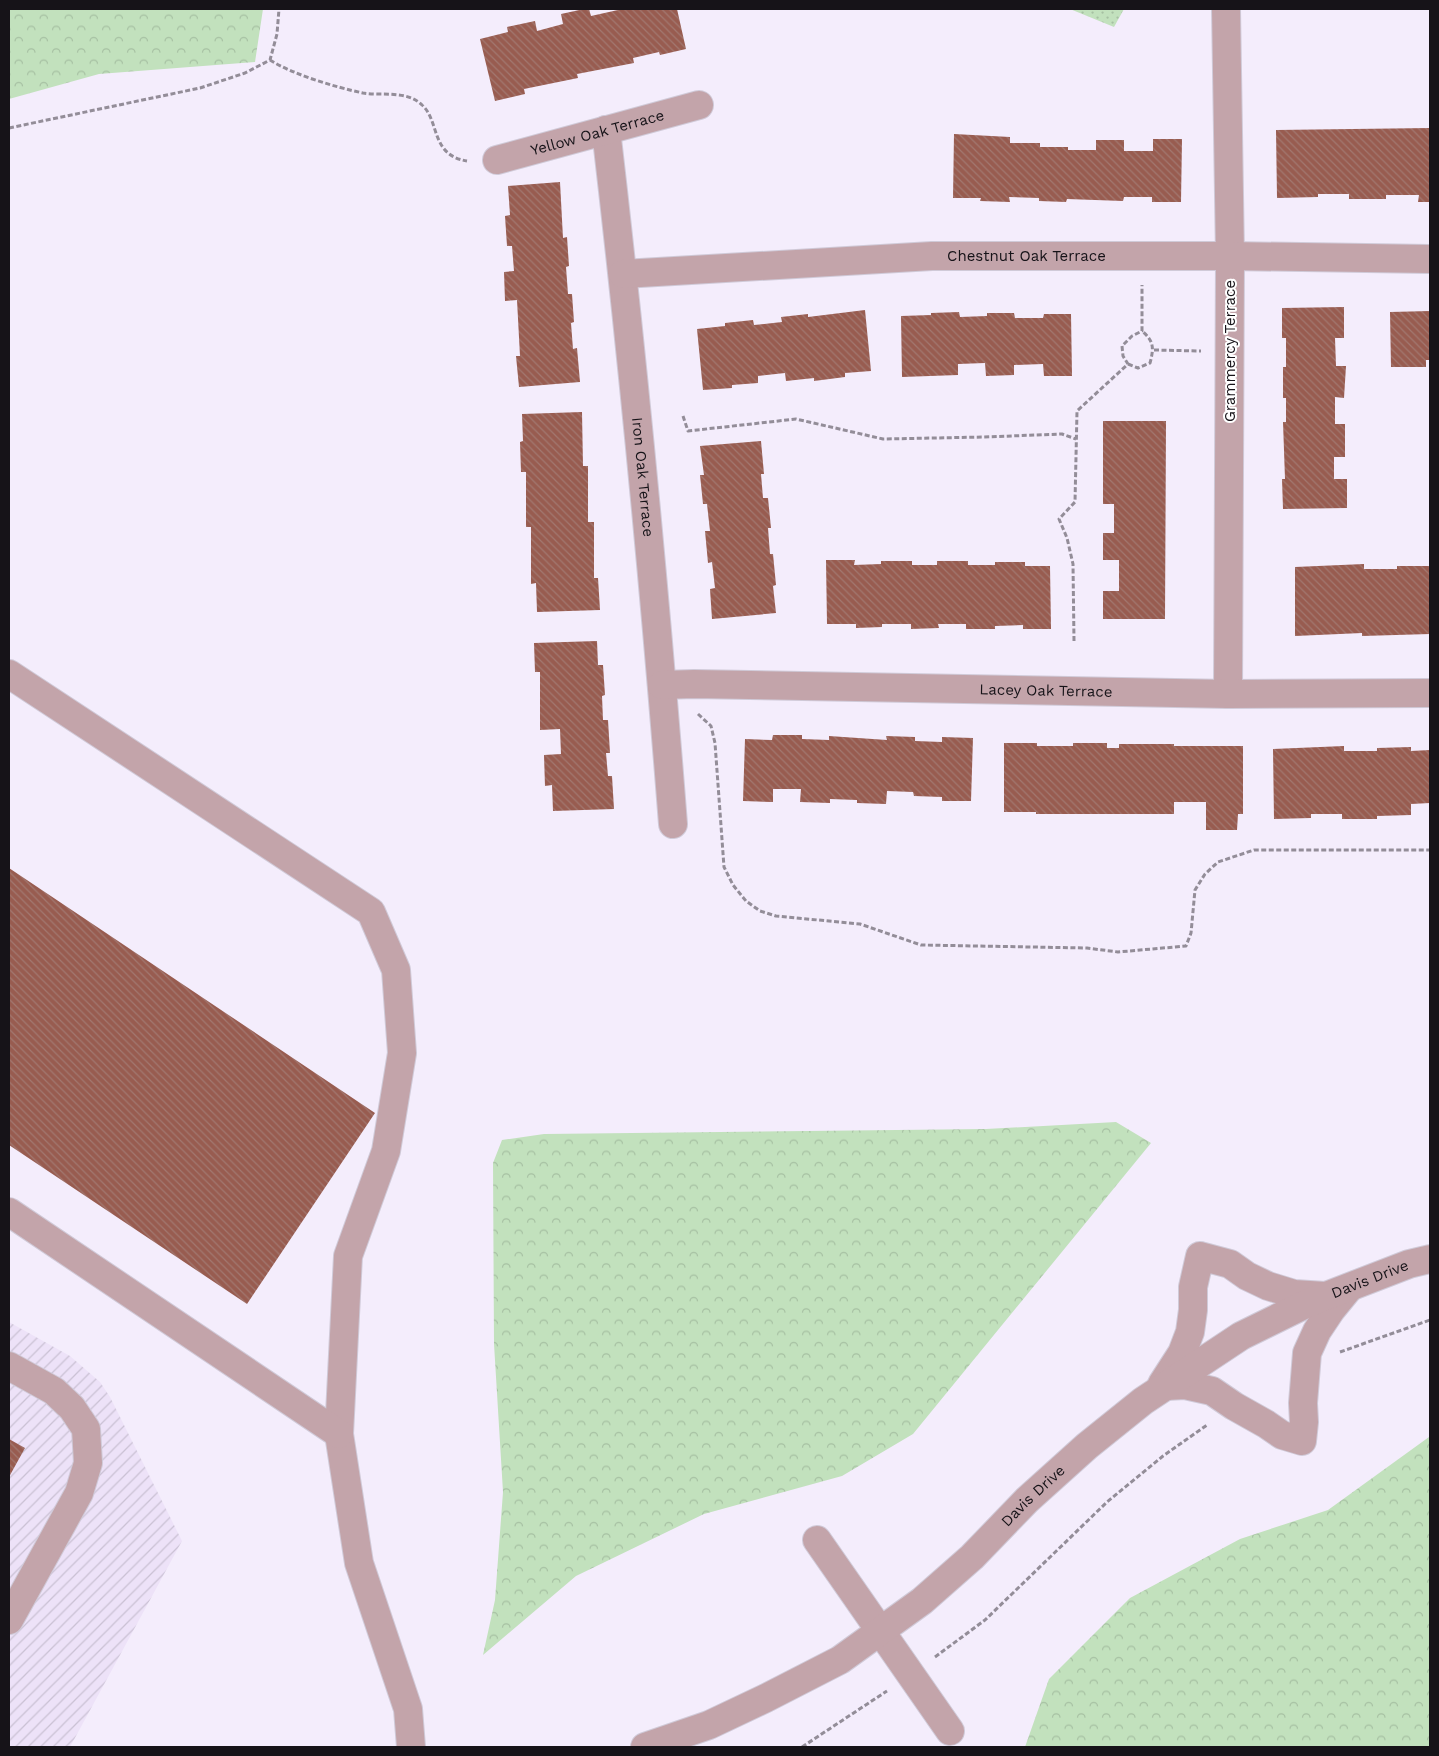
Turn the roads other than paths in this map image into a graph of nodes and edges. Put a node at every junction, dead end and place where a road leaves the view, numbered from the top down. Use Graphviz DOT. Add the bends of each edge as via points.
graph roads {
  1 [pos="1226,9"];
  2 [pos="699,105"];
  3 [pos="606,130"];
  4 [pos="497,160"];
  5 [pos="1230,256"];
  6 [pos="1430,259"];
  7 [pos="623,274"];
  8 [pos="9,674"];
  9 [pos="662,686"];
  10 [pos="1430,693"];
  11 [pos="1228,694"];
  12 [pos="673,824"];
  13 [pos="9,1212"];
  14 [pos="1430,1259"];
  15 [pos="1350,1287"];
  16 [pos="1325,1296"];
  17 [pos="9,1366"];
  18 [pos="1162,1389"];
  19 [pos="339,1434"];
  20 [pos="816,1540"];
  21 [pos="9,1620"];
  22 [pos="880,1631"];
  23 [pos="950,1731"];
  24 [pos="411,1747"];
  25 [pos="645,1747"];
  1 -- 5 [label="street, Grammercy Terrace"];
  2 -- 3 [label="street, Yellow Oak Terrace"];
  3 -- 4 [label="street, Yellow Oak Terrace"];
  3 -- 7 [label="street, Iron Oak Terrace"];
  5 -- 6 [label="street, Chestnut Oak Terrace"];
  5 -- 7 [label="street, Chestnut Oak Terrace" via="932,256"];
  5 -- 11 [label="street, Grammercy Terrace"];
  7 -- 9 [label="street, Iron Oak Terrace"];
  8 -- 19 [label="street" via="370,912 396,970 402,1053 386,1151 348,1256"];
  9 -- 11 [label="street, Lacey Oak Terrace"];
  9 -- 12 [label="street, Iron Oak Terrace"];
  10 -- 11 [label="street, Lacey Oak Terrace"];
  13 -- 19 [label="street"];
  14 -- 15 [label="street, Davis Drive"];
  15 -- 16 [label="street, Davis Drive"];
  15 -- 18 [label="street" via="1317,1330 1307,1353 1302,1441 1282,1435 1212,1391 1185,1386"];
  16 -- 18 [label="street, Davis Drive" via="1241,1336"];
  16 -- 18 [label="street" via="1294,1294 1268,1286 1230,1264 1200,1256 1193,1287 1190,1332"];
  17 -- 21 [label="street" via="54,1391 72,1408 86,1429 88,1463 79,1494"];
  18 -- 22 [label="street, Davis Drive" via="1087,1446 1027,1500 972,1557 922,1601"];
  19 -- 24 [label="street" via="359,1563 408,1709"];
  20 -- 22 [label="street"];
  22 -- 23 [label="street"];
  22 -- 25 [label="street, Davis Drive" via="840,1660 766,1698 709,1725"];
}
